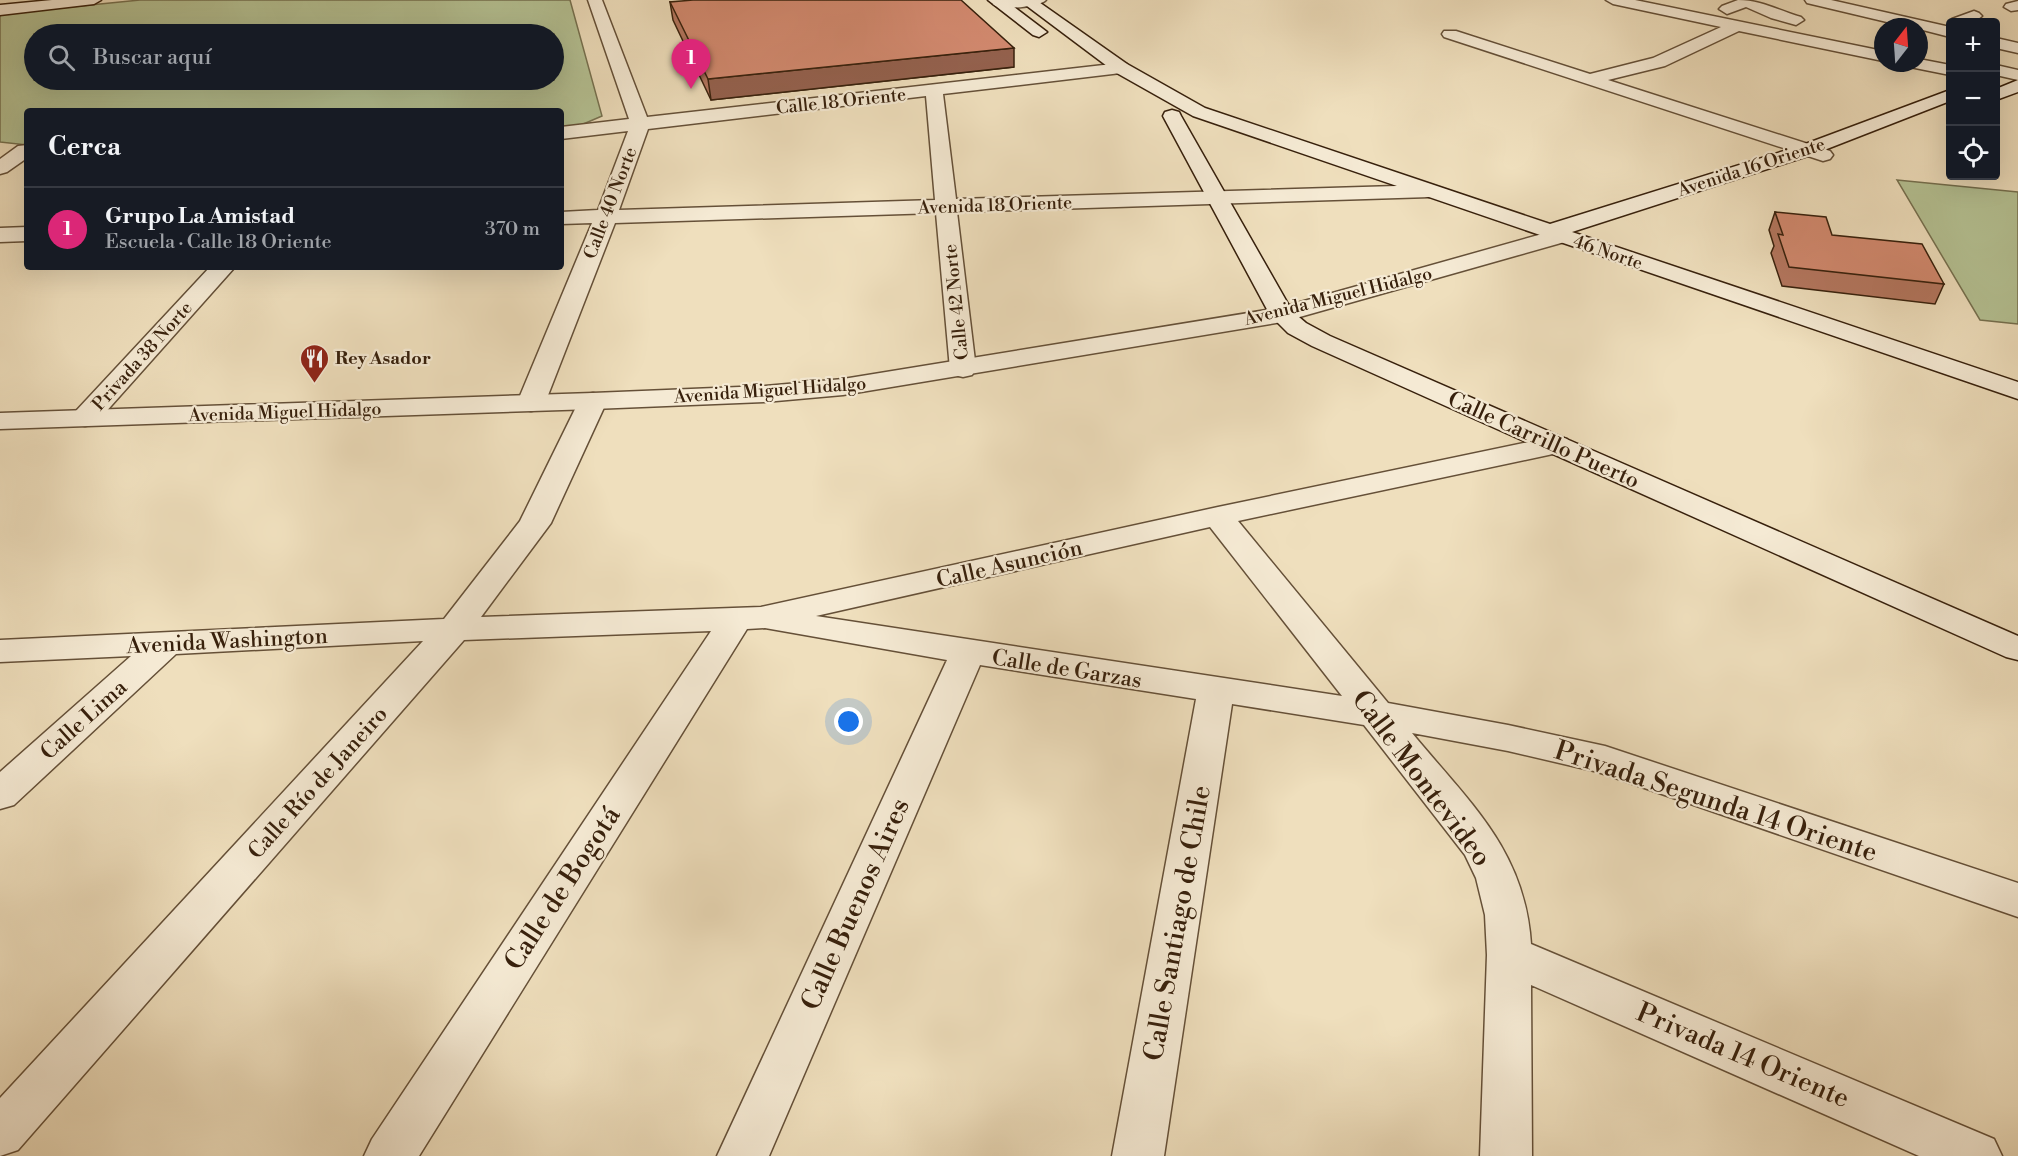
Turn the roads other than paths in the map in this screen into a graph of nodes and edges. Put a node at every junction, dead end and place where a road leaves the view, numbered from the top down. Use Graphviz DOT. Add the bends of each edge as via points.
graph roads {
  1 [pos="46,0"];
  2 [pos="94,0"];
  3 [pos="595,0"];
  4 [pos="1030,0"];
  5 [pos="1613,0"];
  6 [pos="1652,0"];
  7 [pos="1812,0"];
  8 [pos="998,2"];
  9 [pos="0,5"];
  10 [pos="1727,9"];
  11 [pos="0,10"];
  12 [pos="1776,15"];
  13 [pos="1974,16"];
  14 [pos="1968,18"];
  15 [pos="1759,21"];
  16 [pos="1808,23"];
  17 [pos="1736,26"];
  18 [pos="1946,29"];
  19 [pos="1840,31"];
  20 [pos="1450,34"];
  21 [pos="1050,40"];
  22 [pos="1874,41"];
  23 [pos="1874,42"];
  24 [pos="2000,44"];
  25 [pos="2018,48"];
  26 [pos="1874,54"];
  27 [pos="1928,57"];
  28 [pos="1076,59"];
  29 [pos="1946,59"];
  30 [pos="1928,60"];
  31 [pos="1121,68"];
  32 [pos="1946,68"];
  33 [pos="1094,71"];
  34 [pos="1587,79"];
  35 [pos="934,91"];
  36 [pos="1946,97"];
  37 [pos="1199,112"];
  38 [pos="1946,113"];
  39 [pos="1172,116"];
  40 [pos="640,124"];
  41 [pos="564,133"];
  42 [pos="0,147"];
  43 [pos="24,150"];
  44 [pos="24,151"];
  45 [pos="1815,152"];
  46 [pos="0,168"];
  47 [pos="1430,191"];
  48 [pos="1216,198"];
  49 [pos="946,207"];
  50 [pos="606,217"];
  51 [pos="564,218"];
  52 [pos="24,234"];
  53 [pos="1554,234"];
  54 [pos="0,235"];
  55 [pos="220,270"];
  56 [pos="1282,315"];
  57 [pos="963,369"];
  58 [pos="2018,391"];
  59 [pos="593,401"];
  60 [pos="531,403"];
  61 [pos="86,418"];
  62 [pos="0,421"];
  63 [pos="1557,445"];
  64 [pos="1218,516"];
  65 [pos="748,619"];
  66 [pos="454,629"];
  67 [pos="167,643"];
  68 [pos="2018,649"];
  69 [pos="0,651"];
  70 [pos="968,653"];
  71 [pos="1216,690"];
  72 [pos="1374,714"];
  73 [pos="0,795"];
  74 [pos="2018,900"];
  75 [pos="1509,955"];
  76 [pos="0,1134"];
  77 [pos="390,1156"];
  78 [pos="742,1156"];
  79 [pos="1138,1156"];
  80 [pos="1506,1156"];
  81 [pos="1976,1156"];
  1 -- 9 [label="street"];
  2 -- 11 [label="street"];
  3 -- 40 [label="street, Calle 40 Norte"];
  4 -- 8 [label="street"];
  4 -- 31 [label="street"];
  5 -- 17 [label="street"];
  6 -- 15 [label="street"];
  7 -- 18 [label="street"];
  8 -- 21 [label="street"];
  10 -- 12 [label="street" via="1747,2"];
  12 -- 15 [label="street"];
  12 -- 16 [label="street"];
  13 -- 14 [label="street"];
  15 -- 23 [label="street"];
  17 -- 26 [label="street"];
  17 -- 34 [label="street" via="1659,62"];
  19 -- 22 [label="street"];
  20 -- 34 [label="street"];
  24 -- 25 [label="street"];
  27 -- 29 [label="street"];
  28 -- 33 [label="street"];
  30 -- 32 [label="street"];
  31 -- 33 [label="street, Calle 18 Oriente"];
  31 -- 37 [label="street"];
  33 -- 35 [label="street, Calle 18 Oriente"];
  33 -- 39 [label="street"];
  34 -- 45 [label="street"];
  35 -- 40 [label="street, Calle 18 Oriente"];
  35 -- 49 [label="street, Calle 42 Norte"];
  36 -- 45 [label="street, Avenida 16 Oriente"];
  37 -- 39 [label="street"];
  37 -- 47 [label="street, 46 Norte"];
  38 -- 45 [label="street, Avenida 16 Oriente"];
  39 -- 48 [label="street, Calle Carrillo Puerto"];
  40 -- 41 [label="street, Calle 18 Oriente"];
  40 -- 50 [label="street, Calle 40 Norte"];
  42 -- 43 [label="street"];
  44 -- 46 [label="street"];
  45 -- 53 [label="street, Avenida 16 Oriente"];
  47 -- 48 [label="street, Avenida 18 Oriente"];
  47 -- 53 [label="street, 46 Norte"];
  48 -- 49 [label="street, Avenida 18 Oriente"];
  48 -- 56 [label="street, Calle Carrillo Puerto"];
  49 -- 50 [label="street, Avenida 18 Oriente"];
  49 -- 57 [label="street, Calle 42 Norte"];
  50 -- 51 [label="street, Avenida 18 Oriente"];
  50 -- 60 [label="street, Calle 40 Norte"];
  52 -- 54 [label="street"];
  53 -- 56 [label="street, Avenida Miguel Hidalgo"];
  53 -- 58 [label="street, 46 Norte"];
  55 -- 61 [label="street, Privada 38 Norte"];
  56 -- 57 [label="street, Avenida Miguel Hidalgo"];
  56 -- 63 [label="street, Calle Carrillo Puerto" via="1321,341"];
  57 -- 59 [label="street, Avenida Miguel Hidalgo" via="807,391"];
  59 -- 60 [label="street, Avenida Miguel Hidalgo"];
  59 -- 66 [label="street, Calle Río de Janeiro" via="535,523"];
  60 -- 61 [label="street, Avenida Miguel Hidalgo"];
  61 -- 62 [label="street, Avenida Miguel Hidalgo"];
  63 -- 64 [label="street, Calle Asunción"];
  63 -- 68 [label="street, Calle Carrillo Puerto"];
  64 -- 65 [label="street, Calle Asunción"];
  64 -- 72 [label="street, Calle Montevideo"];
  65 -- 66 [label="street, Calle Asunción"];
  65 -- 70 [label="street, Calle de Garzas"];
  65 -- 77 [label="street, Calle de Bogotá"];
  66 -- 67 [label="street, Avenida Washington"];
  66 -- 76 [label="street, Calle Río de Janeiro"];
  67 -- 69 [label="street, Avenida Washington"];
  67 -- 73 [label="street, Calle Lima"];
  70 -- 71 [label="street, Calle de Garzas"];
  70 -- 78 [label="street, Calle Buenos Aires"];
  71 -- 72 [label="street, Calle de Garzas"];
  71 -- 79 [label="street, Calle Santiago de Chile"];
  72 -- 74 [label="street, Privada Segunda 14 Oriente" via="1605,760"];
  72 -- 75 [label="street, Calle Montevideo" via="1482,847 1497,878 1504,906"];
  75 -- 80 [label="street, Calle Montevideo"];
  75 -- 81 [label="street, Privada 14 Oriente"];
}
